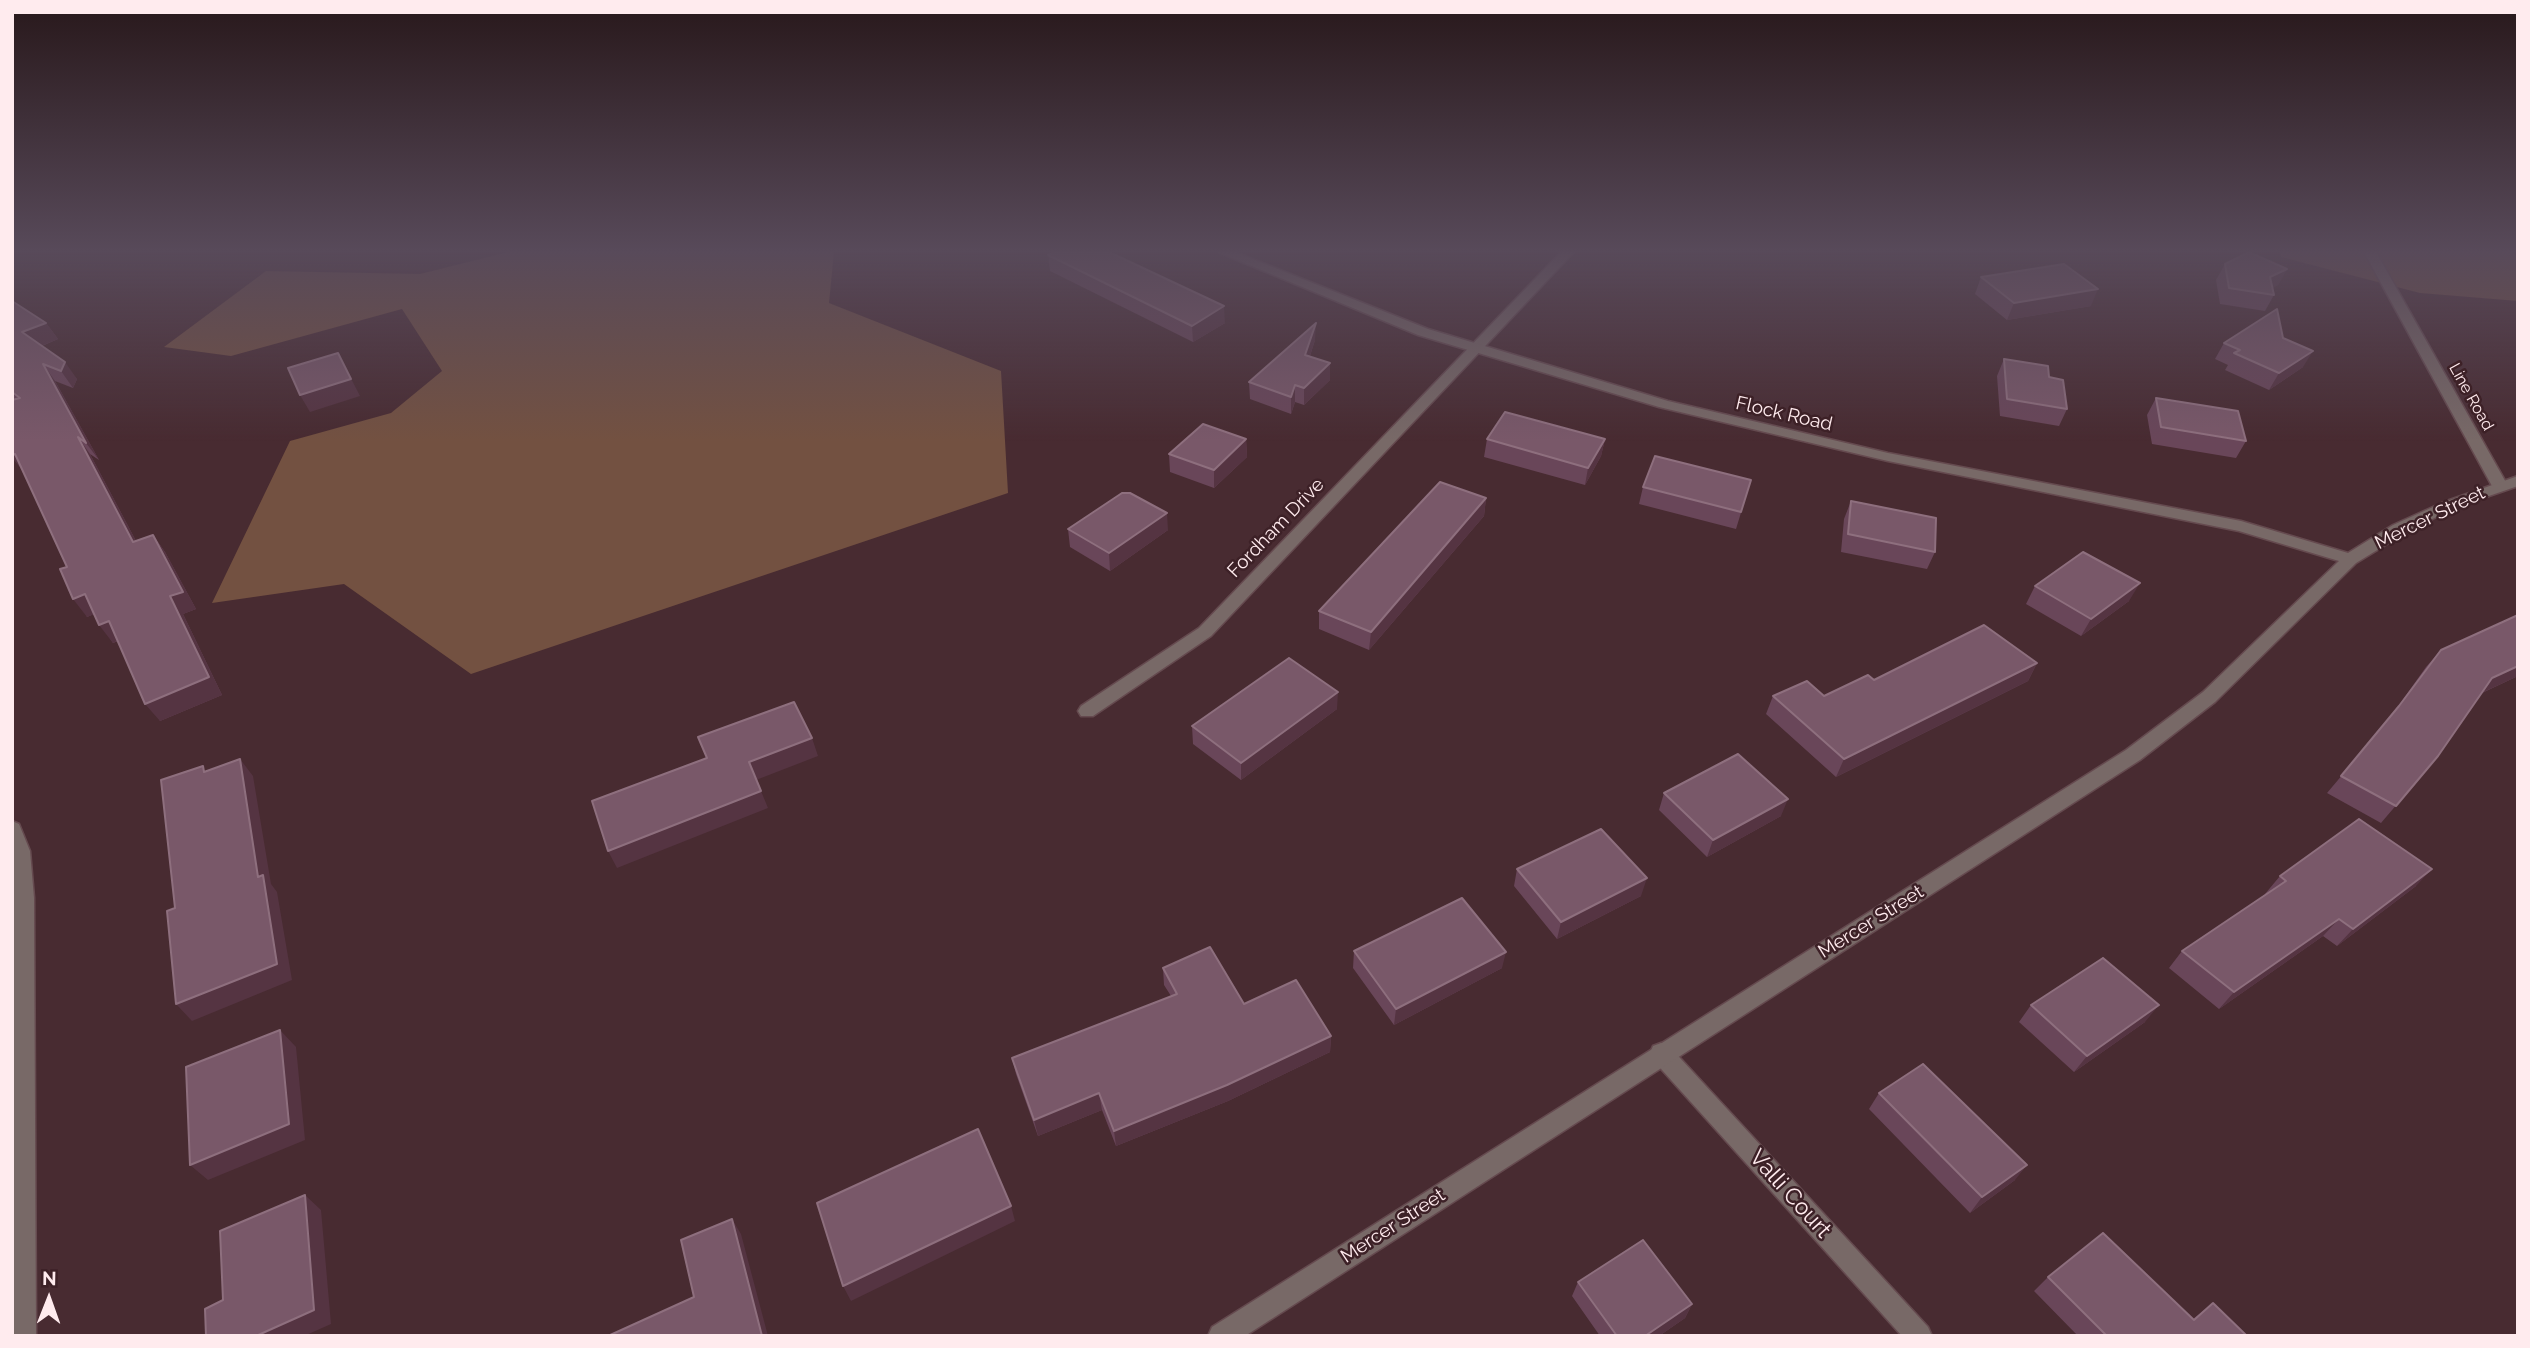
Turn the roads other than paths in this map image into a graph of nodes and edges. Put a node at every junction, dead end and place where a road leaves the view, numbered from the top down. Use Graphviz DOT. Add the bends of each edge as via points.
graph roads {
  1 [pos="1379,315"];
  2 [pos="1509,315"];
  3 [pos="2406,315"];
  4 [pos="1476,350"];
  5 [pos="2518,481"];
  6 [pos="2500,486"];
  7 [pos="2350,559"];
  8 [pos="1087,712"];
  9 [pos="12,829"];
  10 [pos="1661,1053"];
  11 [pos="23,1336"];
  12 [pos="1221,1336"];
  13 [pos="1919,1336"];
  1 -- 4 [label="street, Flock Road"];
  2 -- 4 [label="street, Fordham Drive"];
  3 -- 6 [label="street, Line Road"];
  4 -- 7 [label="street, Flock Road" via="1777,433 2241,526"];
  4 -- 8 [label="street, Fordham Drive" via="1205,632"];
  5 -- 6 [label="street, Mercer Street"];
  6 -- 7 [label="street, Mercer Street" via="2399,529"];
  7 -- 10 [label="street, Mercer Street" via="2209,697 2133,755"];
  9 -- 11 [label="street" via="20,851 24,898"];
  10 -- 12 [label="street, Mercer Street"];
  10 -- 13 [label="street, Valli Court"];
}
